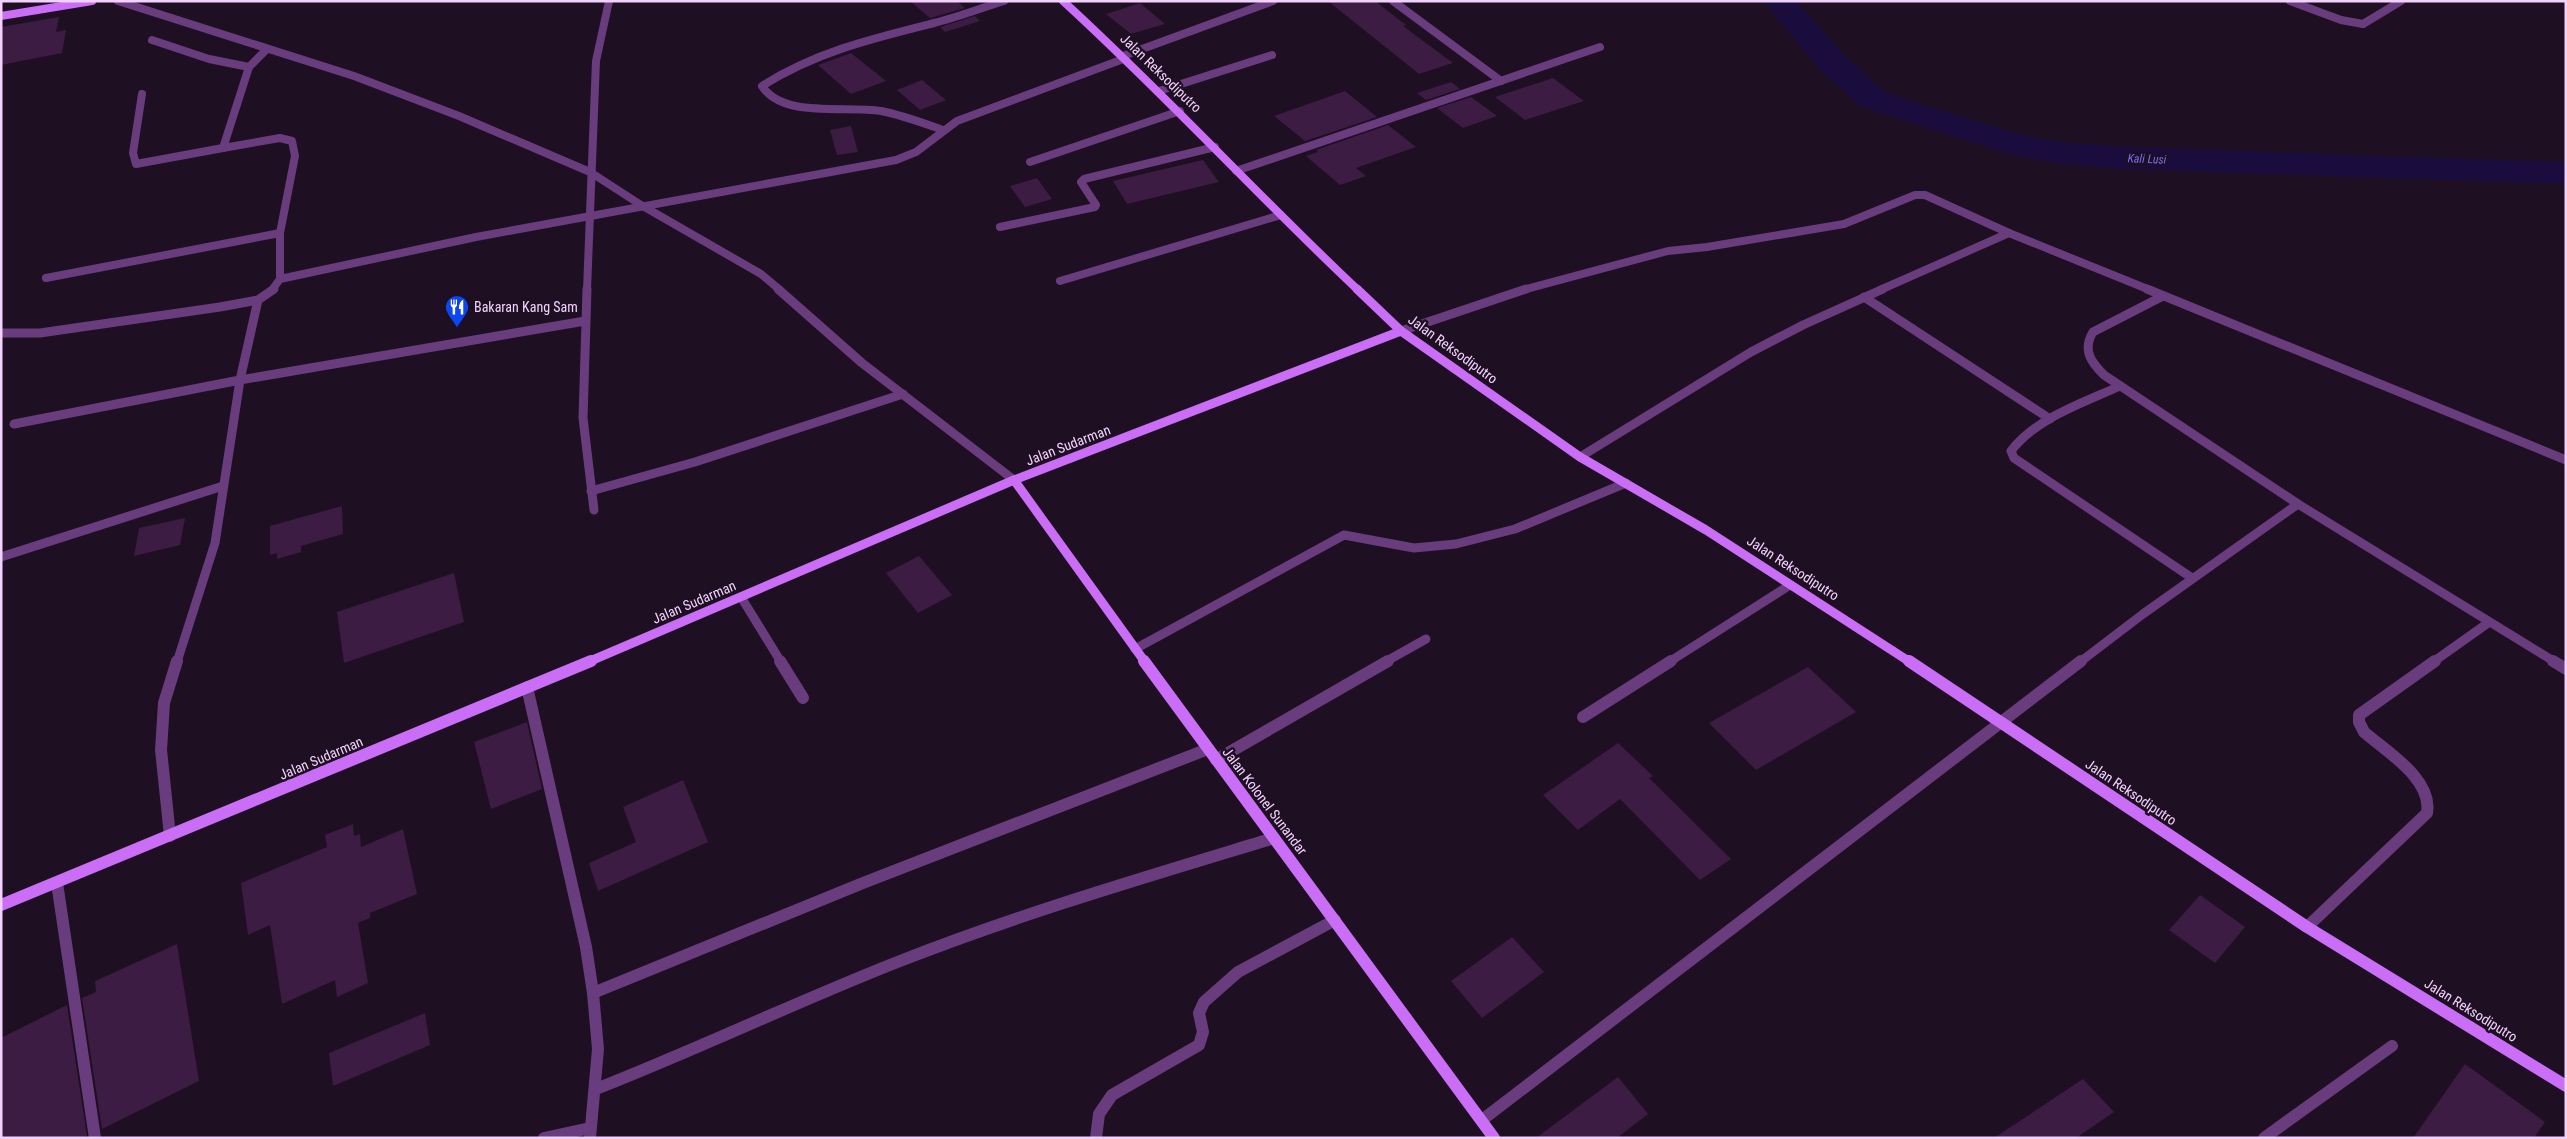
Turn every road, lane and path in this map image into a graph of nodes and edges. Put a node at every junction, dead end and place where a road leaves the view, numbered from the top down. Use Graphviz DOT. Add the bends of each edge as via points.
graph roads {
  1 [pos="92,1"];
  2 [pos="118,1"];
  3 [pos="609,1"];
  4 [pos="1004,1"];
  5 [pos="1063,1"];
  6 [pos="1273,1"];
  7 [pos="1393,1"];
  8 [pos="2290,1"];
  9 [pos="2401,1"];
  10 [pos="1,16"];
  11 [pos="152,40"];
  12 [pos="1600,47"];
  13 [pos="266,50"];
  14 [pos="1272,55"];
  15 [pos="1124,57"];
  16 [pos="249,68"];
  17 [pos="1501,80"];
  18 [pos="1159,91"];
  19 [pos="142,94"];
  20 [pos="1180,111"];
  21 [pos="943,130"];
  22 [pos="1215,147"];
  23 [pos="223,148"];
  24 [pos="1030,162"];
  25 [pos="1236,171"];
  26 [pos="590,172"];
  27 [pos="641,205"];
  28 [pos="1281,215"];
  29 [pos="588,216"];
  30 [pos="1000,227"];
  31 [pos="280,233"];
  32 [pos="2009,233"];
  33 [pos="46,278"];
  34 [pos="280,279"];
  35 [pos="1060,281"];
  36 [pos="2162,296"];
  37 [pos="1864,297"];
  38 [pos="258,300"];
  39 [pos="585,321"];
  40 [pos="1398,328"];
  41 [pos="1,333"];
  42 [pos="240,380"];
  43 [pos="2120,386"];
  44 [pos="903,394"];
  45 [pos="2050,419"];
  46 [pos="14,424"];
  47 [pos="1580,457"];
  48 [pos="2566,460"];
  49 [pos="1014,480"];
  50 [pos="1626,483"];
  51 [pos="223,486"];
  52 [pos="591,491"];
  53 [pos="2298,504"];
  54 [pos="594,510"];
  55 [pos="1,557"];
  56 [pos="2192,578"];
  57 [pos="1790,585"];
  58 [pos="741,597"];
  59 [pos="2488,623"];
  60 [pos="1426,639"];
  61 [pos="1135,649"];
  62 [pos="2566,669"];
  63 [pos="527,688"];
  64 [pos="803,698"];
  65 [pos="1583,717"];
  66 [pos="1999,722"];
  67 [pos="1208,749"];
  68 [pos="1216,760"];
  69 [pos="170,836"];
  70 [pos="1274,838"];
  71 [pos="58,883"];
  72 [pos="1,905"];
  73 [pos="1335,920"];
  74 [pos="2307,928"];
  75 [pos="593,993"];
  76 [pos="2392,1046"];
  77 [pos="2566,1086"];
  78 [pos="596,1089"];
  79 [pos="1482,1120"];
  80 [pos="590,1133"];
  81 [pos="95,1138"];
  82 [pos="544,1138"];
  83 [pos="1096,1138"];
  84 [pos="1494,1138"];
  85 [pos="2264,1138"];
  1 -- 10 [label="main road"];
  2 -- 13 [label="street"];
  3 -- 26 [label="street" via="596,61"];
  4 -- 21 [label="street" via="850,44 779,75 762,86 770,99 790,105 879,111"];
  5 -- 15 [label="main road, Jalan Reksodiputro"];
  6 -- 15 [label="street"];
  7 -- 17 [label="street"];
  8 -- 9 [label="street" via="2341,20 2363,24"];
  11 -- 16 [label="street"];
  12 -- 17 [label="street"];
  13 -- 16 [label="street"];
  13 -- 26 [label="street" via="354,76 442,109"];
  14 -- 18 [label="street"];
  15 -- 18 [label="main road, Jalan Reksodiputro"];
  15 -- 21 [label="street" via="975,113"];
  16 -- 23 [label="street"];
  17 -- 25 [label="street"];
  18 -- 20 [label="main road, Jalan Reksodiputro"];
  19 -- 23 [label="street" via="133,153 136,164"];
  20 -- 22 [label="main road, Jalan Reksodiputro"];
  20 -- 24 [label="street"];
  21 -- 27 [label="street" via="916,152 896,160"];
  22 -- 25 [label="main road, Jalan Reksodiputro"];
  22 -- 30 [label="street" via="1084,179 1081,182 1095,207"];
  23 -- 31 [label="street" via="280,138 292,141 295,156"];
  25 -- 28 [label="main road, Jalan Reksodiputro"];
  26 -- 27 [label="street"];
  26 -- 29 [label="street"];
  27 -- 29 [label="street"];
  27 -- 44 [label="street" via="761,274 862,363"];
  28 -- 35 [label="street"];
  28 -- 40 [label="main road, Jalan Reksodiputro"];
  29 -- 34 [label="street"];
  29 -- 39 [label="street"];
  31 -- 33 [label="street"];
  31 -- 34 [label="street"];
  32 -- 36 [label="street"];
  32 -- 37 [label="street"];
  32 -- 40 [label="street" via="1932,197 1915,195 1844,224 1707,247 1668,250"];
  34 -- 38 [label="street" via="273,290"];
  36 -- 43 [label="street" via="2093,332 2087,339 2086,352 2094,365"];
  36 -- 48 [label="street"];
  37 -- 45 [label="street"];
  37 -- 47 [label="street" via="1751,352"];
  38 -- 41 [label="street" via="40,333"];
  38 -- 42 [label="street"];
  39 -- 42 [label="street"];
  39 -- 52 [label="street" via="583,418"];
  40 -- 47 [label="main road, Jalan Reksodiputro"];
  40 -- 49 [label="main road, Jalan Sudarman"];
  42 -- 46 [label="street"];
  42 -- 51 [label="street"];
  43 -- 45 [label="street"];
  43 -- 53 [label="street"];
  44 -- 49 [label="street"];
  44 -- 52 [label="street" via="695,462"];
  45 -- 56 [label="street" via="2015,442 2011,451 2014,458"];
  47 -- 50 [label="main road, Jalan Reksodiputro"];
  49 -- 58 [label="main road, Jalan Sudarman"];
  49 -- 61 [label="main road, Jalan Kolonel Sunandar"];
  50 -- 57 [label="main road, Jalan Reksodiputro"];
  50 -- 61 [label="street" via="1515,529 1456,544 1414,548 1344,535"];
  51 -- 55 [label="street"];
  51 -- 69 [label="street" via="215,543 164,703 161,750"];
  52 -- 54 [label="street"];
  53 -- 56 [label="street"];
  53 -- 59 [label="street"];
  56 -- 66 [label="street"];
  57 -- 65 [label="street"];
  57 -- 66 [label="main road, Jalan Reksodiputro"];
  58 -- 63 [label="main road, Jalan Sudarman"];
  58 -- 64 [label="street"];
  59 -- 62 [label="street"];
  59 -- 74 [label="street" via="2359,715 2364,732 2421,782 2430,803 2427,814"];
  60 -- 68 [label="street"];
  61 -- 67 [label="main road, Jalan Kolonel Sunandar"];
  63 -- 69 [label="main road, Jalan Sudarman"];
  63 -- 75 [label="street" via="586,947"];
  66 -- 74 [label="main road, Jalan Reksodiputro"];
  66 -- 79 [label="street"];
  67 -- 68 [label="main road, Jalan Kolonel Sunandar"];
  67 -- 75 [label="street"];
  68 -- 70 [label="main road, Jalan Kolonel Sunandar"];
  69 -- 71 [label="main road, Jalan Sudarman"];
  70 -- 73 [label="main road, Jalan Kolonel Sunandar"];
  70 -- 78 [label="street" via="1097,892 900,961"];
  71 -- 72 [label="main road, Jalan Sudarman"];
  71 -- 81 [label="street"];
  73 -- 79 [label="main road, Jalan Kolonel Sunandar"];
  73 -- 83 [label="street" via="1238,972 1204,1002 1198,1013 1203,1032 1199,1045 1102,1104"];
  74 -- 77 [label="main road, Jalan Reksodiputro"];
  75 -- 78 [label="street" via="598,1049"];
  76 -- 85 [label="street"];
  78 -- 80 [label="street"];
  79 -- 84 [label="main road, Jalan Kolonel Sunandar"];
  80 -- 82 [label="street"];
}
